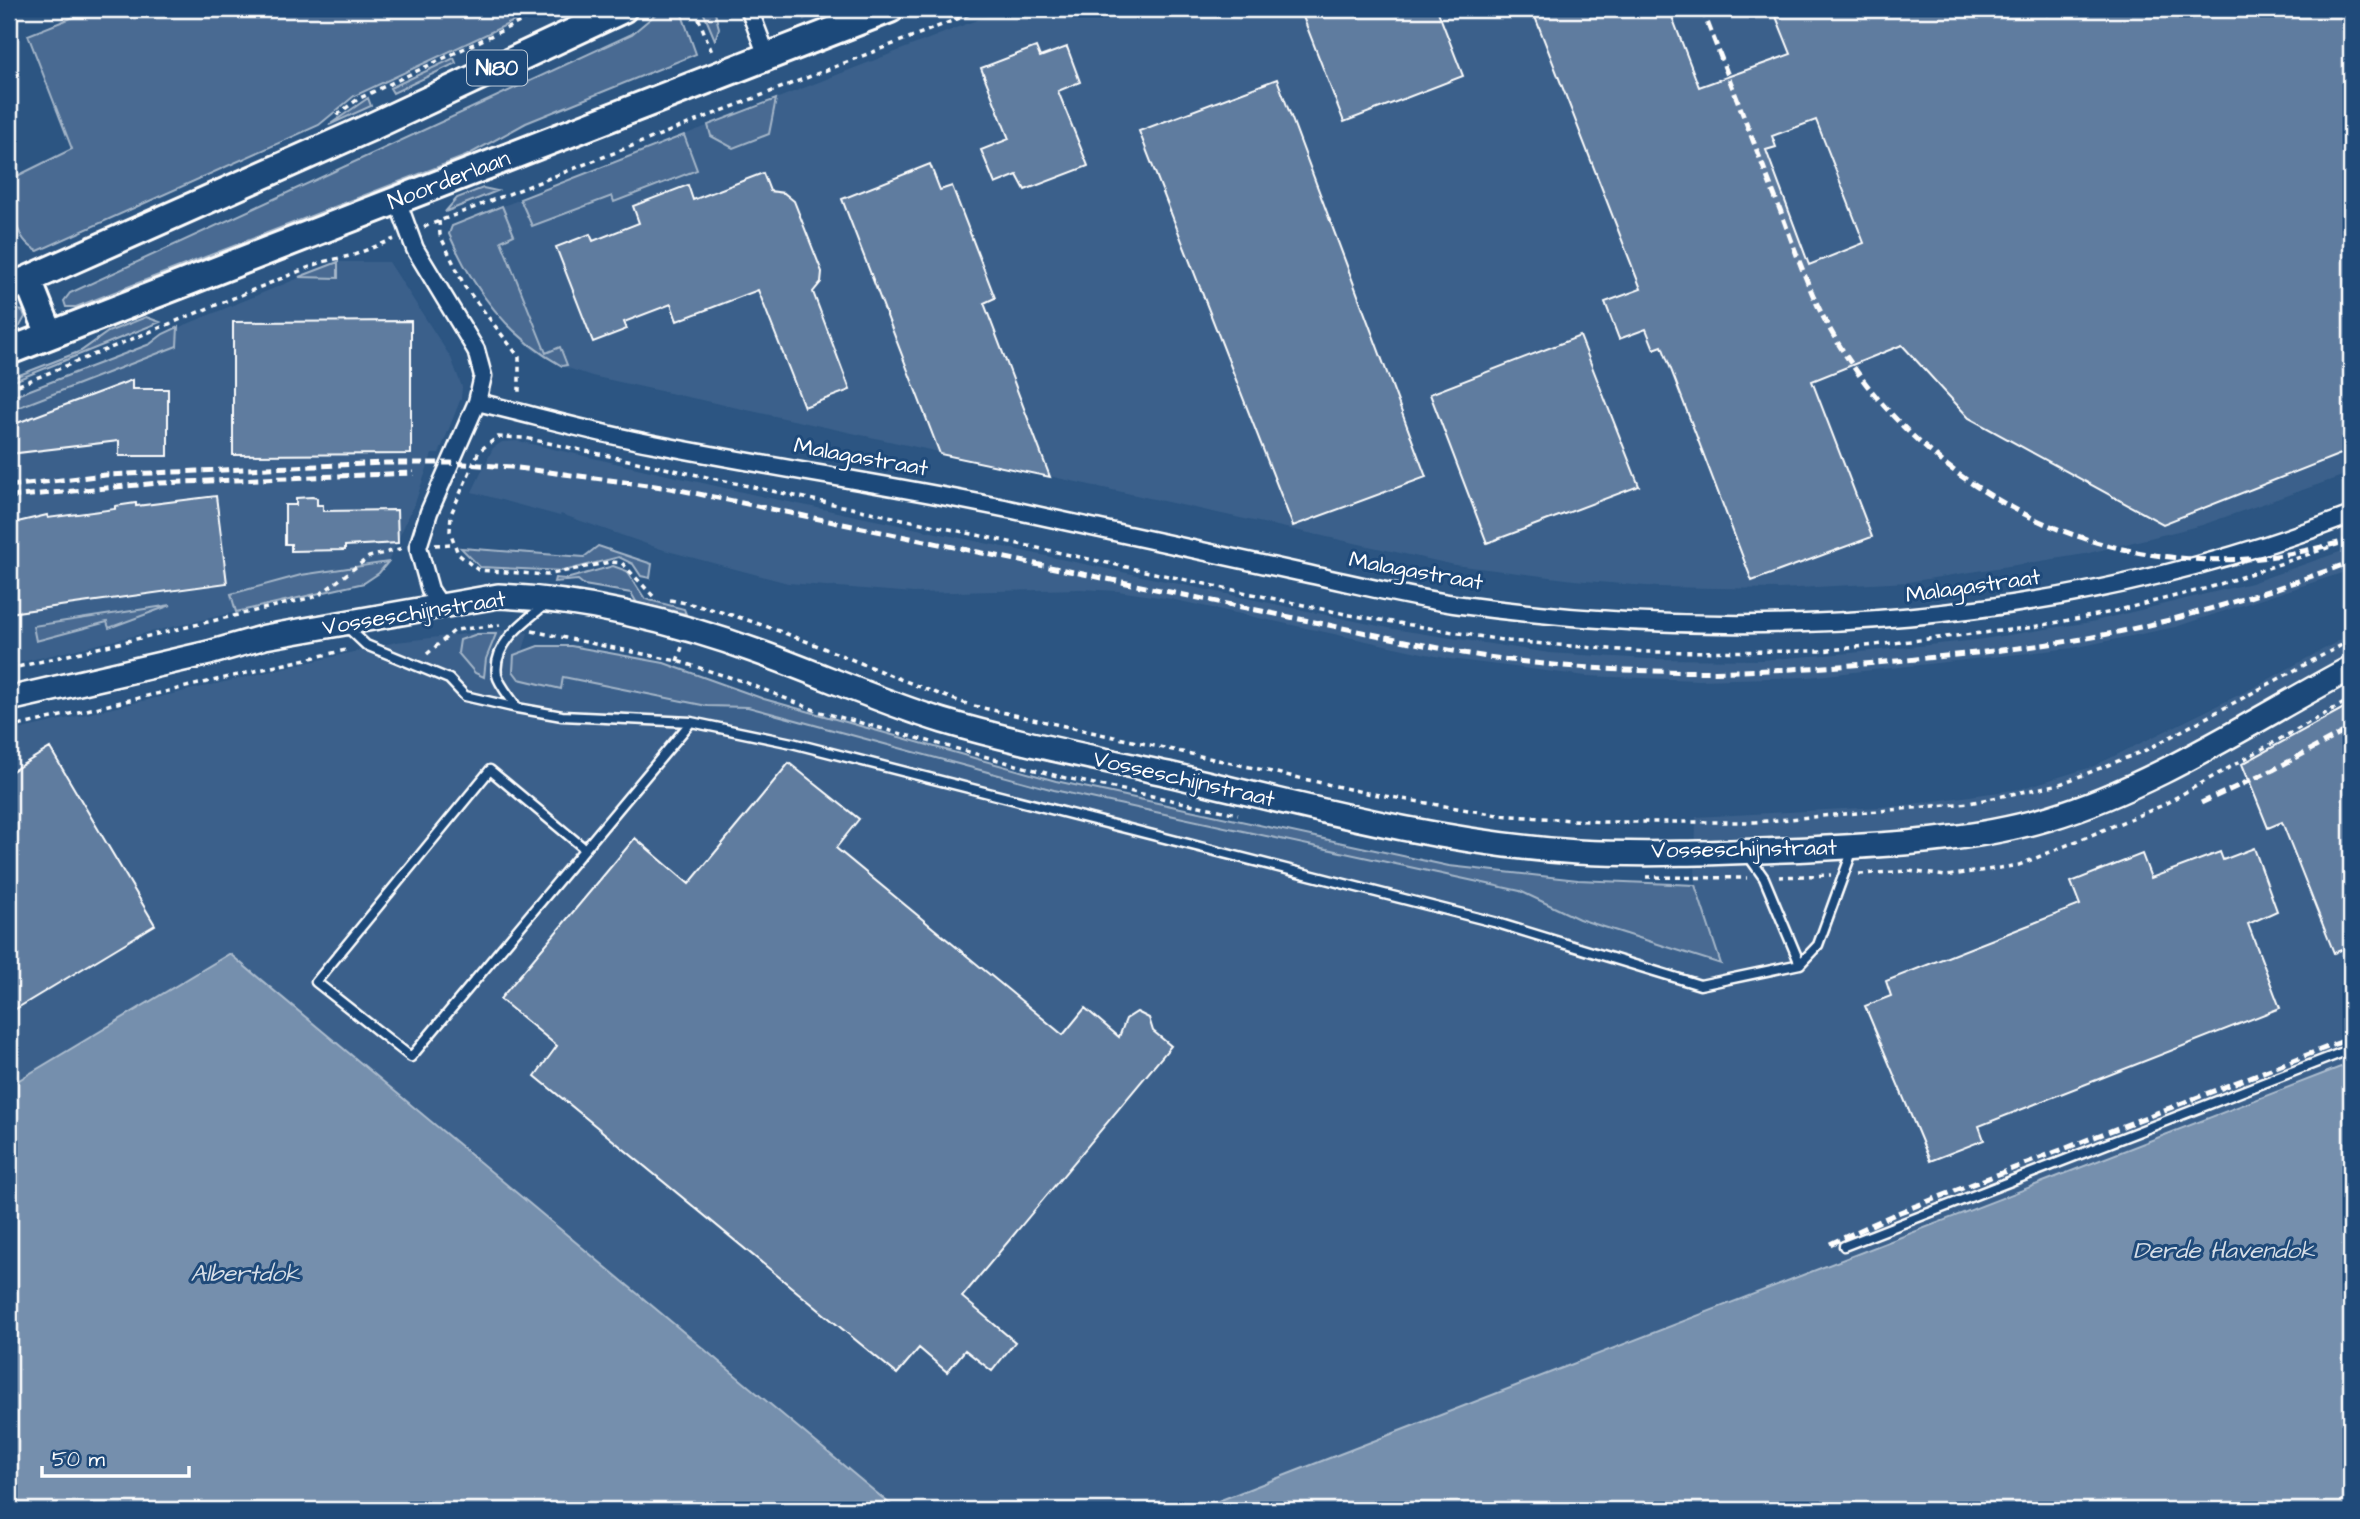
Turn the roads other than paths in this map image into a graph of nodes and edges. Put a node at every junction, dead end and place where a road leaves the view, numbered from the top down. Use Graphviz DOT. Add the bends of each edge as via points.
graph roads {
  1 [pos="623,9"];
  2 [pos="749,9"];
  3 [pos="890,9"];
  4 [pos="767,56"];
  5 [pos="397,200"];
  6 [pos="19,284"];
  7 [pos="50,335"];
  8 [pos="9,351"];
  9 [pos="477,402"];
  10 [pos="2351,515"];
  11 [pos="550,601"];
  12 [pos="440,606"];
  13 [pos="342,622"];
  14 [pos="2351,668"];
  15 [pos="9,699"];
  16 [pos="517,708"];
  17 [pos="691,722"];
  18 [pos="1855,847"];
  19 [pos="585,849"];
  20 [pos="1745,851"];
  21 [pos="1800,964"];
  22 [pos="2351,1049"];
  23 [pos="1843,1246"];
  1 -- 6 [label="main road, N180"];
  2 -- 4 [label="street"];
  3 -- 4 [label="main road, Noorderlaan"];
  4 -- 5 [label="main road, Noorderlaan"];
  5 -- 7 [label="main road, Noorderlaan"];
  5 -- 9 [label="street" via="436,287 476,350 483,376"];
  6 -- 7 [label="main road"];
  7 -- 8 [label="main road, Noorderlaan"];
  9 -- 10 [label="street, Malagastraat" via="652,444 912,489 1412,596 1561,617 1835,624 2006,606 2176,573 2251,552"];
  9 -- 12 [label="street" via="418,547 430,590"];
  11 -- 12 [label="street, Vosseschijnstraat" via="498,596"];
  11 -- 16 [label="lane" via="517,627 500,652 497,676"];
  11 -- 20 [label="street, Vosseschijnstraat" via="597,606 688,629 936,719 1006,739 1393,828 1578,852"];
  12 -- 13 [label="street, Vosseschijnstraat"];
  13 -- 15 [label="street, Vosseschijnstraat"];
  13 -- 16 [label="lane" via="366,645 449,680 465,696"];
  14 -- 18 [label="street, Vosseschijnstraat" via="2160,772 2075,810 2003,829"];
  16 -- 17 [label="lane" via="562,716"];
  17 -- 19 [label="lane"];
  17 -- 21 [label="lane" via="806,746 1493,922 1700,985"];
  18 -- 20 [label="street, Vosseschijnstraat"];
  18 -- 21 [label="lane" via="1818,945"];
  19 -- 19 [label="lane" via="411,1057 316,982 490,770"];
  20 -- 21 [label="lane" via="1764,878"];
  22 -- 23 [label="lane"];
}
